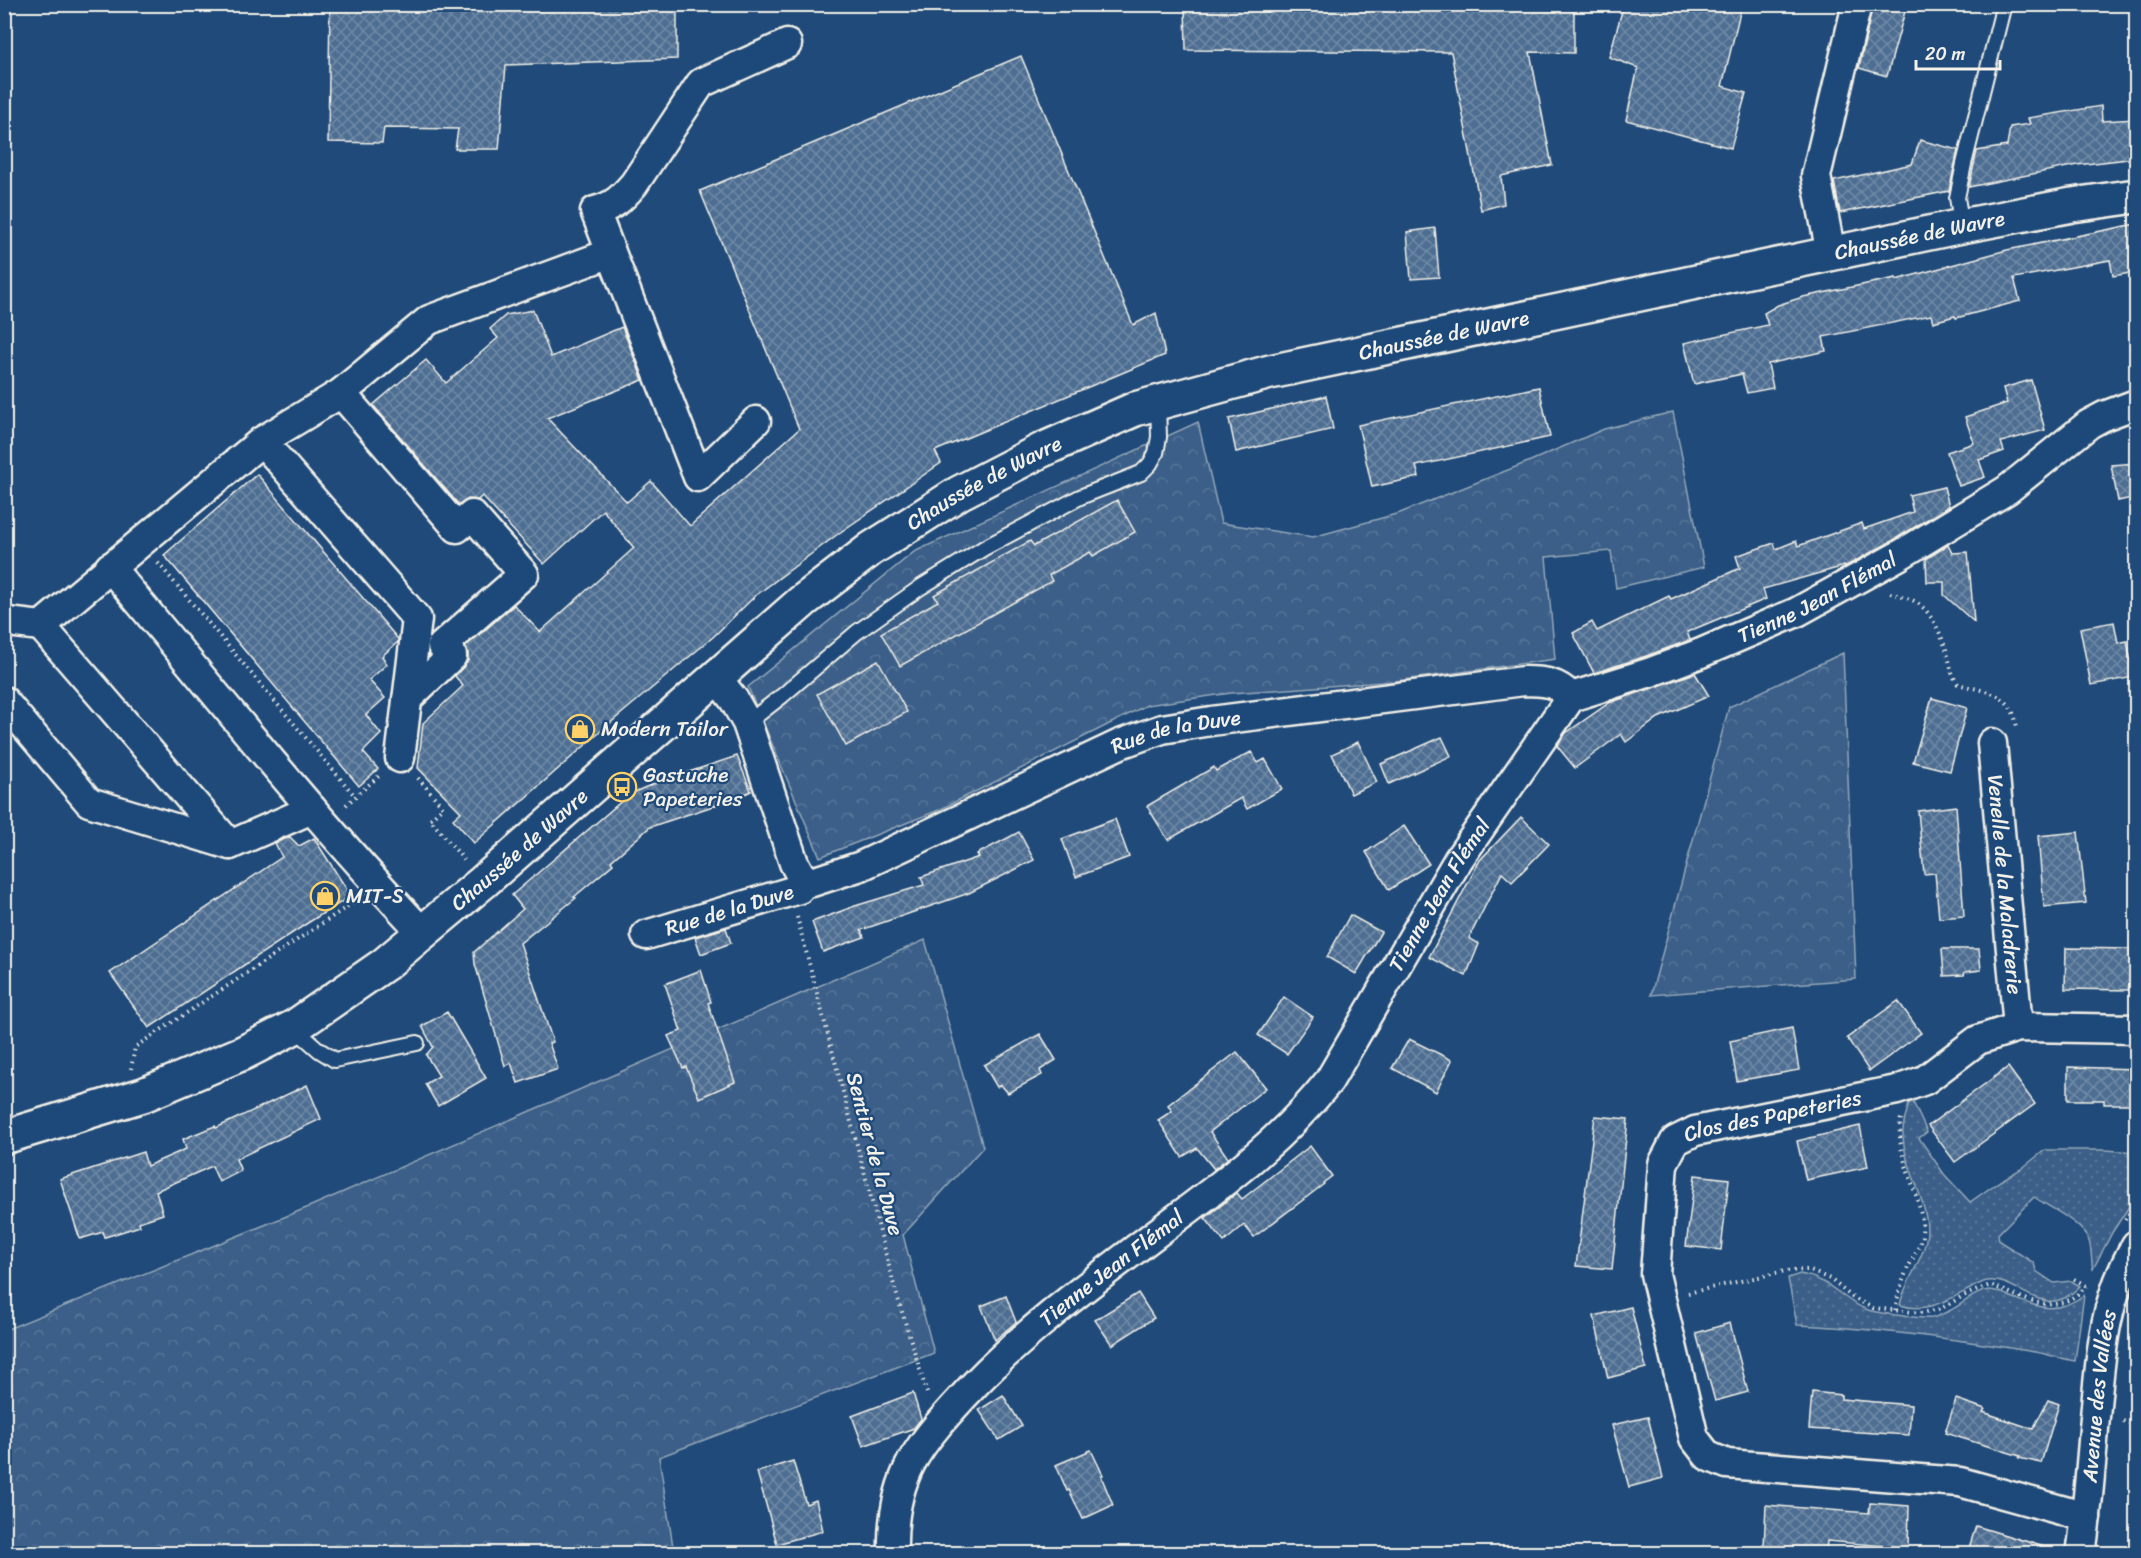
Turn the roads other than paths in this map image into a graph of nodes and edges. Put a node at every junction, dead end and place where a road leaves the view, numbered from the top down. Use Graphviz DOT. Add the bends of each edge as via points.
graph roads {
  1 [pos="1857,4"];
  2 [pos="2004,4"];
  3 [pos="787,44"];
  4 [pos="2136,196"];
  5 [pos="1962,226"];
  6 [pos="611,253"];
  7 [pos="1831,254"];
  8 [pos="341,393"];
  9 [pos="1158,401"];
  10 [pos="2136,404"];
  11 [pos="756,421"];
  12 [pos="262,441"];
  13 [pos="110,567"];
  14 [pos="4,625"];
  15 [pos="41,626"];
  16 [pos="716,677"];
  17 [pos="1571,697"];
  18 [pos="407,699"];
  19 [pos="4,701"];
  20 [pos="747,723"];
  21 [pos="1992,743"];
  22 [pos="400,758"];
  23 [pos="318,816"];
  24 [pos="230,845"];
  25 [pos="800,883"];
  26 [pos="422,932"];
  27 [pos="646,934"];
  28 [pos="294,1027"];
  29 [pos="2018,1027"];
  30 [pos="2136,1029"];
  31 [pos="417,1043"];
  32 [pos="4,1137"];
  33 [pos="2133,1260"];
  34 [pos="2086,1517"];
  35 [pos="893,1554"];
  36 [pos="2081,1554"];
  1 -- 7 [label="street" via="1816,176"];
  2 -- 5 [label="lane" via="1957,198"];
  3 -- 6 [label="street" via="701,83 634,184 610,207 595,211"];
  4 -- 5 [label="main road, Chaussée de Wavre"];
  5 -- 7 [label="main road, Chaussée de Wavre"];
  6 -- 8 [label="street" via="429,320"];
  6 -- 11 [label="street" via="698,477"];
  7 -- 9 [label="main road, Chaussée de Wavre" via="1270,372"];
  8 -- 12 [label="street"];
  8 -- 18 [label="street" via="457,528 472,515 524,574 442,646 452,656"];
  9 -- 16 [label="main road, Chaussée de Wavre" via="1042,450 959,493 871,549"];
  9 -- 20 [label="lane" via="1156,453 1141,473 1080,497 921,587 857,632"];
  10 -- 17 [label="street, Tienne Jean Flémal" via="2089,424 2007,490 1797,612 1651,672"];
  12 -- 13 [label="street"];
  12 -- 18 [label="street" via="417,618"];
  13 -- 15 [label="street"];
  13 -- 23 [label="street"];
  14 -- 15 [label="street" via="8,622"];
  15 -- 24 [label="street"];
  16 -- 20 [label="street, Rue de la Duve"];
  16 -- 26 [label="main road, Chaussée de Wavre"];
  17 -- 25 [label="street, Rue de la Duve" via="1553,682 1524,681 1162,729 1120,744 861,866"];
  17 -- 35 [label="street, Tienne Jean Flémal" via="1458,861 1329,1081 1305,1111 1245,1167 1029,1333 938,1425 912,1462 902,1485 896,1504"];
  18 -- 22 [label="street"];
  19 -- 24 [label="street" via="89,802"];
  20 -- 25 [label="street, Rue de la Duve"];
  21 -- 29 [label="street, Venelle de la Maladrerie"];
  23 -- 24 [label="street"];
  23 -- 26 [label="street"];
  25 -- 27 [label="street, Rue de la Duve"];
  26 -- 28 [label="main road, Chaussée de Wavre" via="385,964"];
  28 -- 31 [label="lane" via="335,1060"];
  28 -- 32 [label="main road, Chaussée de Wavre" via="243,1053 124,1101"];
  29 -- 30 [label="street, Clos des Papeteries"];
  29 -- 34 [label="street, Clos des Papeteries" via="1978,1040 1925,1080 1905,1087 1695,1131 1675,1141 1663,1164 1655,1274 1694,1438 1708,1456 1727,1464 1960,1482"];
  33 -- 34 [label="street, Avenue des Vallées" via="2107,1316"];
  34 -- 36 [label="street, Avenue des Vallées"];
}
